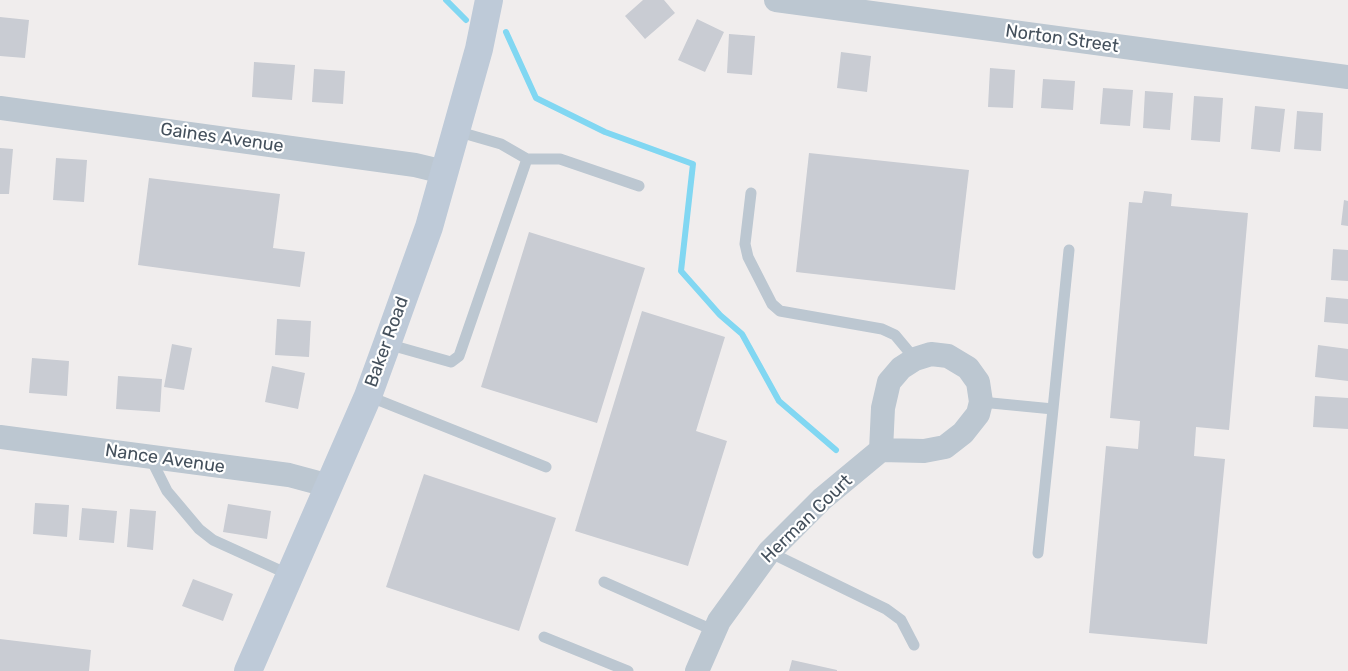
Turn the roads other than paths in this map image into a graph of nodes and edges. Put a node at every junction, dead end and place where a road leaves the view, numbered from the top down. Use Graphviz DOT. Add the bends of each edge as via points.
graph roads {
  1 [pos="489,0"];
  2 [pos="776,0"];
  3 [pos="1348,78"];
  4 [pos="0,108"];
  5 [pos="456,131"];
  6 [pos="527,159"];
  7 [pos="444,172"];
  8 [pos="640,186"];
  9 [pos="751,193"];
  10 [pos="1069,250"];
  11 [pos="387,344"];
  12 [pos="915,359"];
  13 [pos="368,396"];
  14 [pos="981,402"];
  15 [pos="1054,409"];
  16 [pos="0,437"];
  17 [pos="881,450"];
  18 [pos="150,457"];
  19 [pos="546,467"];
  20 [pos="330,486"];
  21 [pos="769,552"];
  22 [pos="1038,553"];
  23 [pos="290,575"];
  24 [pos="604,582"];
  25 [pos="715,631"];
  26 [pos="544,637"];
  27 [pos="914,645"];
  28 [pos="248,671"];
  29 [pos="628,671"];
  30 [pos="697,671"];
  1 -- 5 [label="street, Baker Road"];
  2 -- 3 [label="street, Norton Street"];
  4 -- 7 [label="street, Gaines Avenue" via="416,165"];
  5 -- 6 [label="lane" via="501,144"];
  5 -- 7 [label="street, Baker Road"];
  6 -- 8 [label="lane" via="560,159"];
  6 -- 11 [label="lane" via="459,356 451,362"];
  7 -- 11 [label="street, Baker Road" via="429,226"];
  9 -- 12 [label="lane" via="745,244 748,257 772,304 780,311 895,335"];
  10 -- 15 [label="lane"];
  11 -- 13 [label="street, Baker Road"];
  12 -- 14 [label="street" via="931,354 948,356 968,368 978,382"];
  12 -- 17 [label="street" via="889,382 883,408"];
  13 -- 19 [label="lane"];
  13 -- 20 [label="street, Baker Road"];
  14 -- 15 [label="lane"];
  14 -- 17 [label="street" via="978,414 963,433 945,446 924,450"];
  15 -- 22 [label="lane"];
  16 -- 18 [label="street, Nance Avenue"];
  17 -- 21 [label="street, Herman Court" via="822,499"];
  18 -- 20 [label="street, Nance Avenue" via="289,476"];
  18 -- 23 [label="lane" via="167,491 199,529 213,540"];
  20 -- 23 [label="street, Baker Road"];
  21 -- 25 [label="street, Herman Court"];
  21 -- 27 [label="lane" via="886,609 902,620"];
  23 -- 28 [label="street, Baker Road"];
  24 -- 25 [label="lane"];
  25 -- 30 [label="street, Herman Court"];
  26 -- 29 [label="lane"];
}
